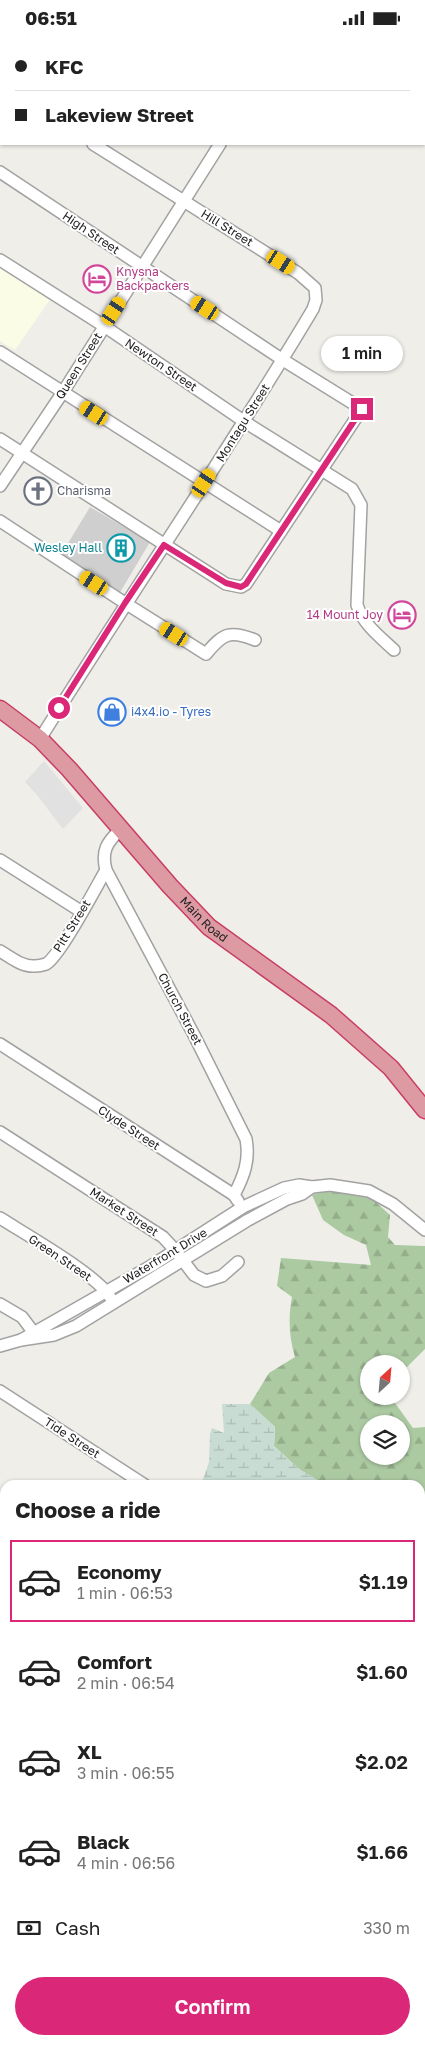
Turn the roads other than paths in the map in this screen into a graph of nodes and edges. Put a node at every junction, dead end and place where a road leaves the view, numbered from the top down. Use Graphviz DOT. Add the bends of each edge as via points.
graph roads {
  1 [pos="95,145"];
  2 [pos="219,145"];
  3 [pos="0,172"];
  4 [pos="182,200"];
  5 [pos="0,260"];
  6 [pos="142,267"];
  7 [pos="104,326"];
  8 [pos="0,352"];
  9 [pos="283,360"];
  10 [pos="63,392"];
  11 [pos="244,422"];
  12 [pos="0,439"];
  13 [pos="22,453"];
  14 [pos="322,471"];
  15 [pos="204,483"];
  16 [pos="0,486"];
  17 [pos="0,521"];
  18 [pos="281,531"];
  19 [pos="164,545"];
  20 [pos="125,603"];
  21 [pos="255,640"];
  22 [pos="394,650"];
  23 [pos="0,709"];
  24 [pos="40,739"];
  25 [pos="121,829"];
  26 [pos="0,861"];
  27 [pos="106,870"];
  28 [pos="82,912"];
  29 [pos="0,951"];
  30 [pos="0,1044"];
  31 [pos="425,1109"];
  32 [pos="0,1132"];
  33 [pos="312,1187"];
  34 [pos="234,1195"];
  35 [pos="243,1207"];
  36 [pos="0,1217"];
  37 [pos="248,1220"];
  38 [pos="425,1230"];
  39 [pos="176,1250"];
  40 [pos="183,1261"];
  41 [pos="238,1262"];
  42 [pos="106,1291"];
  43 [pos="0,1304"];
  44 [pos="114,1304"];
  45 [pos="36,1335"];
  46 [pos="0,1347"];
  47 [pos="0,1391"];
  48 [pos="137,1480"];
  1 -- 4 [label="street, Hill Street"];
  2 -- 4 [label="street, Queen Street"];
  3 -- 6 [label="street, High Street"];
  4 -- 6 [label="street, Queen Street"];
  4 -- 9 [label="street, Hill Street" via="298,273 315,288 313,309"];
  5 -- 7 [label="street, Newton Street"];
  6 -- 7 [label="street, Queen Street"];
  6 -- 9 [label="street, High Street"];
  7 -- 10 [label="street, Queen Street"];
  7 -- 11 [label="street, Newton Street"];
  8 -- 10 [label="street"];
  9 -- 11 [label="street, Montagu Street"];
  9 -- 14 [label="street, High Street" via="362,409"];
  10 -- 13 [label="street, Queen Street"];
  10 -- 15 [label="street"];
  11 -- 14 [label="street, Newton Street"];
  11 -- 15 [label="street, Montagu Street"];
  12 -- 13 [label="street"];
  13 -- 16 [label="street, Queen Street"];
  13 -- 19 [label="street"];
  14 -- 18 [label="street"];
  14 -- 22 [label="street, Newton Street" via="352,489 360,505 357,605 371,629"];
  15 -- 18 [label="street"];
  15 -- 19 [label="street, Montagu Street"];
  17 -- 20 [label="street"];
  18 -- 19 [label="street" via="241,587 233,586"];
  19 -- 20 [label="street, Montagu Street"];
  20 -- 21 [label="street" via="206,654 216,642 231,634"];
  20 -- 24 [label="street, Montagu Street"];
  23 -- 24 [label="highway, Main Road"];
  24 -- 25 [label="highway, Main Road"];
  25 -- 27 [label="street, Church Street" via="106,846"];
  25 -- 31 [label="highway, Main Road" via="209,927 331,1015 391,1068"];
  26 -- 28 [label="street"];
  27 -- 28 [label="street, Pitt Street"];
  27 -- 34 [label="street, Church Street" via="246,1139 247,1163"];
  28 -- 29 [label="street, Pitt Street" via="46,964 27,966"];
  30 -- 34 [label="street, Clyde Street"];
  32 -- 39 [label="street, Market Street" via="153,1231"];
  33 -- 35 [label="street, Waterfront Drive" via="284,1188"];
  33 -- 37 [label="street, Waterfront Drive"];
  33 -- 38 [label="street, Waterfront Drive" via="343,1186 369,1191"];
  34 -- 35 [label="street, Clyde Street"];
  35 -- 37 [label="street, Clyde Street"];
  35 -- 39 [label="street, Waterfront Drive"];
  36 -- 42 [label="street, Green Street" via="76,1267"];
  37 -- 40 [label="street, Waterfront Drive"];
  39 -- 40 [label="street, Market Street"];
  39 -- 42 [label="street, Waterfront Drive"];
  40 -- 41 [label="street, Market Street" via="194,1275 206,1281 222,1277"];
  40 -- 44 [label="street, Waterfront Drive"];
  42 -- 44 [label="street, Green Street"];
  42 -- 45 [label="street, Waterfront Drive"];
  43 -- 45 [label="street" via="22,1317"];
  44 -- 45 [label="street, Waterfront Drive" via="62,1332"];
  45 -- 46 [label="street, Waterfront Drive"];
  47 -- 48 [label="street, Tide Street"];
}
